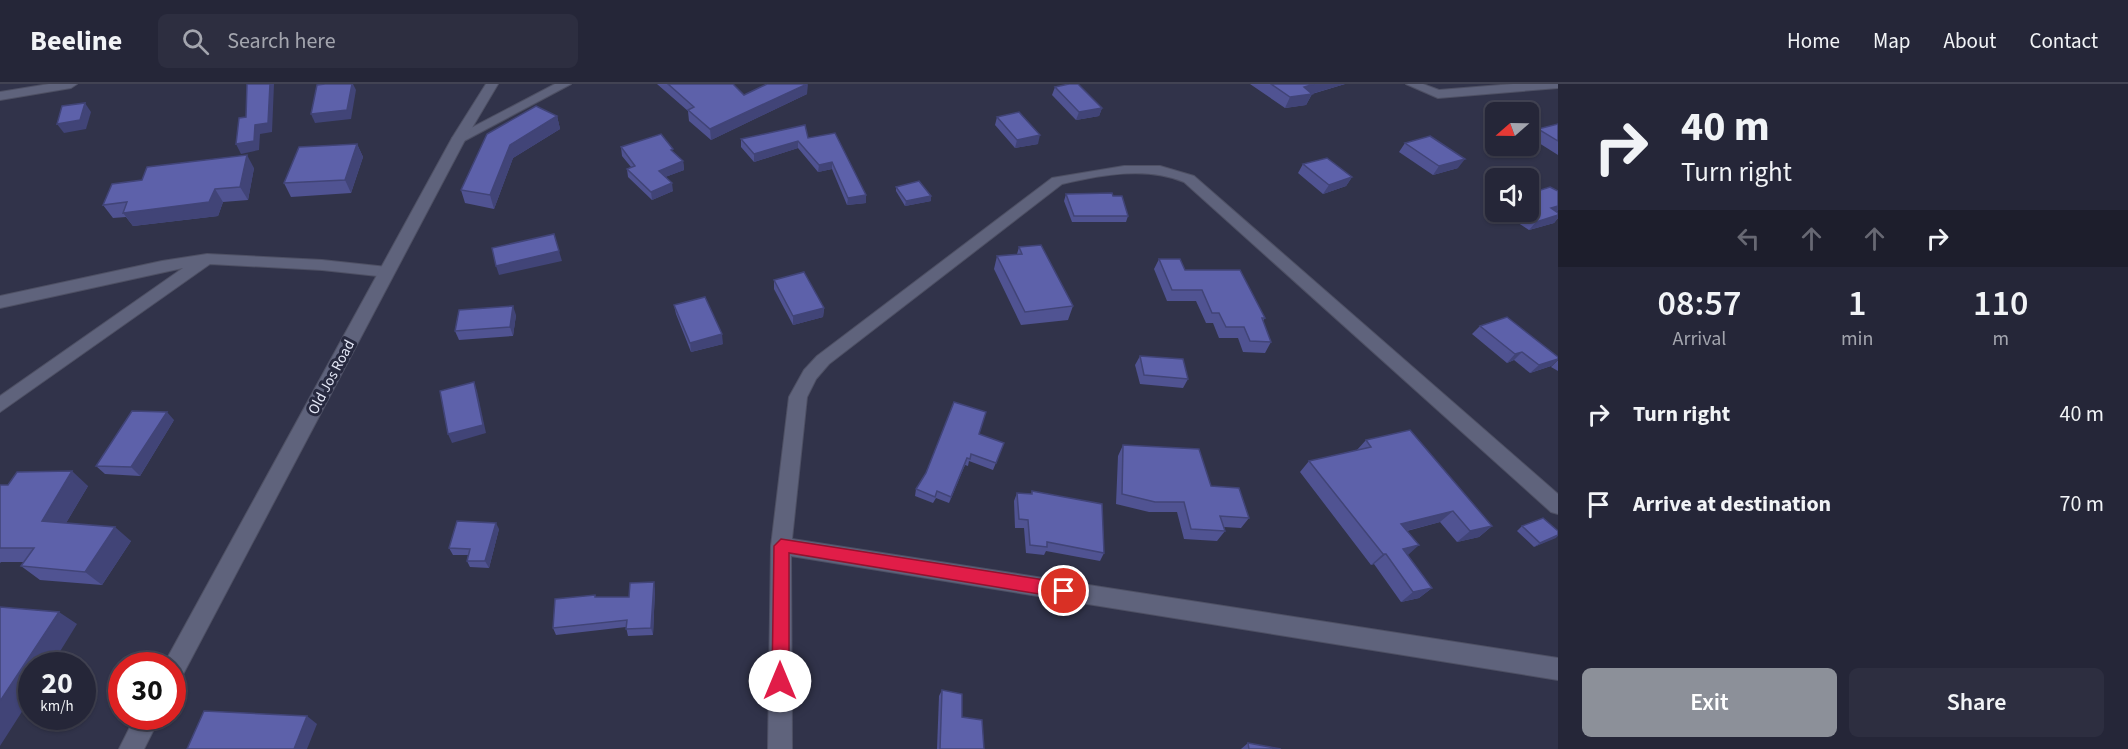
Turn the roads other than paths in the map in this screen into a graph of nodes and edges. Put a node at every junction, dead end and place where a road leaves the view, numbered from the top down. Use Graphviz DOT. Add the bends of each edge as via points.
graph roads {
  1 [pos="71,84"];
  2 [pos="492,84"];
  3 [pos="565,84"];
  4 [pos="1412,84"];
  5 [pos="1558,84"];
  6 [pos="0,96"];
  7 [pos="459,138"];
  8 [pos="207,259"];
  9 [pos="387,272"];
  10 [pos="0,302"];
  11 [pos="0,405"];
  12 [pos="1558,506"];
  13 [pos="781,546"];
  14 [pos="183,652"];
  15 [pos="1558,669"];
  16 [pos="141,730"];
  17 [pos="131,749"];
  18 [pos="780,749"];
  1 -- 6 [label="street"];
  2 -- 7 [label="street, Old Jos Road"];
  3 -- 7 [label="street"];
  4 -- 5 [label="street" via="1438,94"];
  7 -- 9 [label="street, Old Jos Road"];
  8 -- 9 [label="street"];
  8 -- 10 [label="street"];
  8 -- 11 [label="street"];
  9 -- 14 [label="street, Old Jos Road"];
  12 -- 13 [label="street" via="1197,185 1173,172 1120,171 1056,181 824,360 810,375 798,397"];
  13 -- 15 [label="street"];
  13 -- 18 [label="street"];
  16 -- 17 [label="street"];
}
